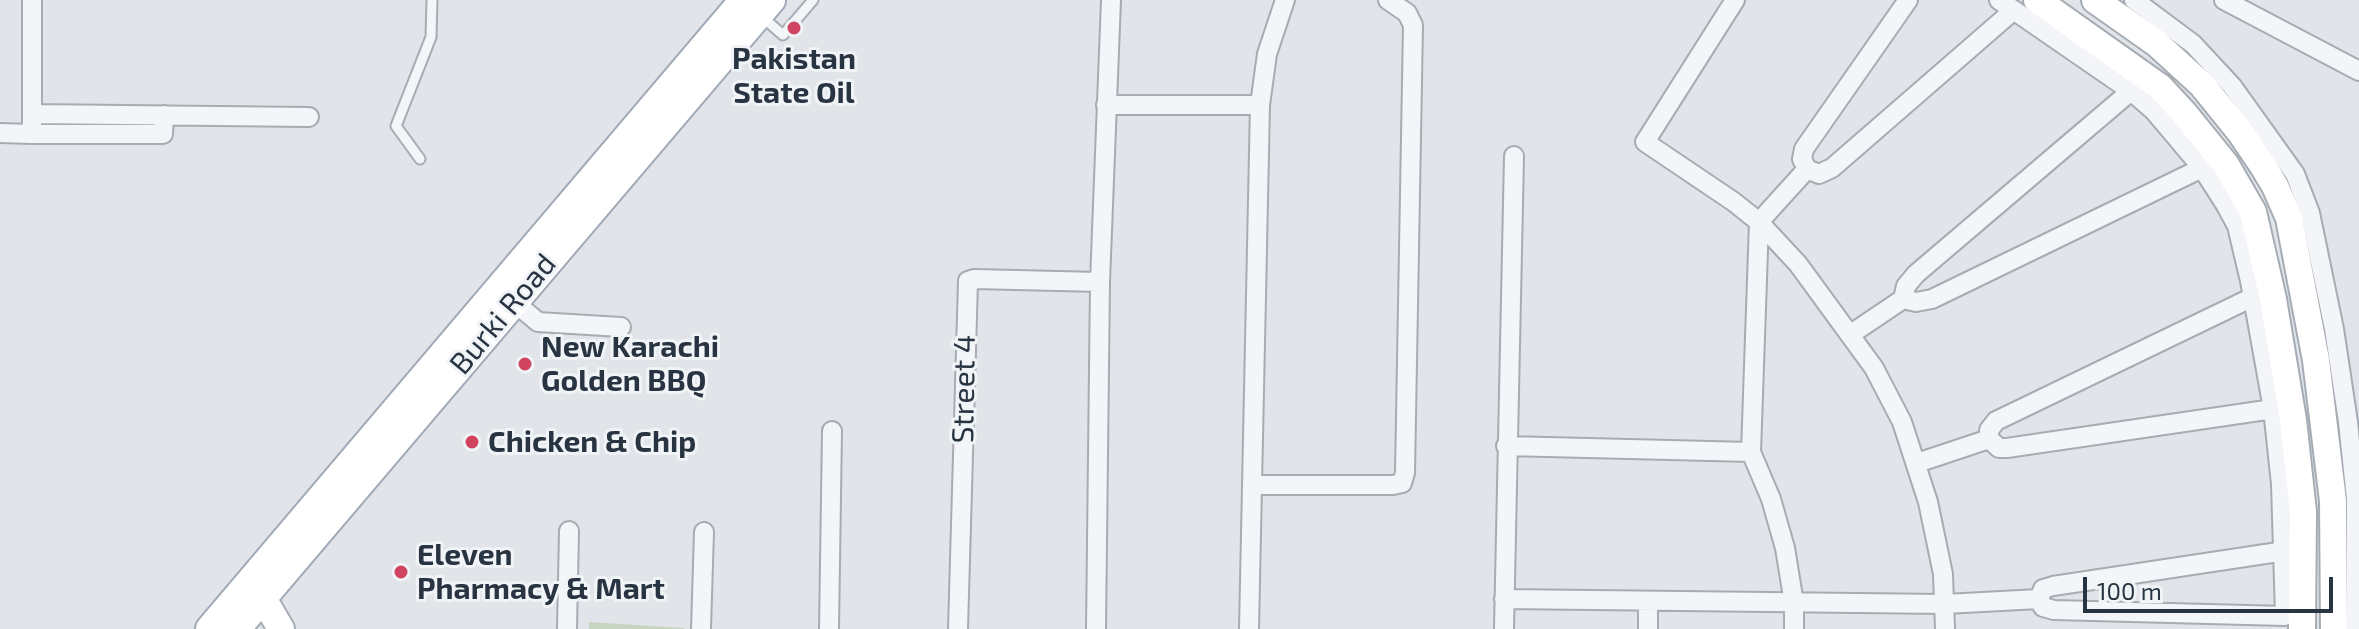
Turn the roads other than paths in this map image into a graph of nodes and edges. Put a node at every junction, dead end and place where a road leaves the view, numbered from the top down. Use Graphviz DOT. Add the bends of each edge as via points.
graph roads {
  1 [pos="32,0"];
  2 [pos="432,0"];
  3 [pos="813,0"];
  4 [pos="1285,0"];
  5 [pos="1388,0"];
  6 [pos="1735,0"];
  7 [pos="1908,0"];
  8 [pos="2095,0"];
  9 [pos="2134,0"];
  10 [pos="2224,0"];
  11 [pos="1110,1"];
  12 [pos="2017,3"];
  13 [pos="758,4"];
  14 [pos="2359,71"];
  15 [pos="2131,91"];
  16 [pos="1106,105"];
  17 [pos="1260,105"];
  18 [pos="32,114"];
  19 [pos="164,115"];
  20 [pos="309,117"];
  21 [pos="2176,120"];
  22 [pos="0,133"];
  23 [pos="32,134"];
  24 [pos="1514,156"];
  25 [pos="420,159"];
  26 [pos="2202,168"];
  27 [pos="1807,169"];
  28 [pos="1759,222"];
  29 [pos="1100,282"];
  30 [pos="2253,297"];
  31 [pos="1903,299"];
  32 [pos="514,302"];
  33 [pos="621,327"];
  34 [pos="1851,334"];
  35 [pos="2274,354"];
  36 [pos="2273,409"];
  37 [pos="832,431"];
  38 [pos="1989,439"];
  39 [pos="1506,446"];
  40 [pos="1751,452"];
  41 [pos="1917,463"];
  42 [pos="1254,485"];
  43 [pos="2349,500"];
  44 [pos="2350,529"];
  45 [pos="569,531"];
  46 [pos="704,532"];
  47 [pos="2285,551"];
  48 [pos="2295,586"];
  49 [pos="256,591"];
  50 [pos="1504,599"];
  51 [pos="2039,599"];
  52 [pos="1648,602"];
  53 [pos="1794,603"];
  54 [pos="1945,604"];
  55 [pos="210,629"];
  56 [pos="236,629"];
  57 [pos="281,629"];
  58 [pos="567,629"];
  59 [pos="701,629"];
  60 [pos="829,629"];
  61 [pos="958,629"];
  62 [pos="1096,629"];
  63 [pos="1249,629"];
  64 [pos="1504,629"];
  65 [pos="1648,629"];
  66 [pos="1794,629"];
  67 [pos="1945,629"];
  68 [pos="2302,629"];
  69 [pos="2334,629"];
  70 [pos="2356,629"];
  1 -- 18 [label="street"];
  2 -- 25 [label="lane" via="431,37 396,126"];
  3 -- 13 [label="lane" via="783,35"];
  4 -- 17 [label="street" via="1267,54"];
  5 -- 42 [label="street" via="1407,13 1413,25 1405,473 1402,483 1393,485"];
  6 -- 28 [label="street" via="1645,142"];
  7 -- 27 [label="street" via="1804,149"];
  8 -- 43 [label="street" via="2156,43 2202,85 2275,186 2289,218"];
  9 -- 43 [label="street" via="2193,44 2222,75 2295,174 2310,213 2334,329 2348,422"];
  10 -- 14 [label="street"];
  11 -- 16 [label="street"];
  12 -- 15 [label="street"];
  12 -- 21 [label="street" via="2160,87"];
  12 -- 27 [label="street" via="1832,168 1819,174"];
  13 -- 32 [label="main road, Burki Road"];
  13 -- 49 [label="main road, Burki Road"];
  15 -- 21 [label="street"];
  15 -- 31 [label="street" via="1916,274"];
  16 -- 17 [label="street"];
  16 -- 29 [label="street"];
  17 -- 42 [label="street"];
  18 -- 19 [label="street"];
  18 -- 23 [label="street"];
  19 -- 20 [label="street"];
  19 -- 23 [label="street" via="163,134"];
  21 -- 26 [label="street"];
  21 -- 35 [label="street" via="2226,165 2253,212 2265,258"];
  22 -- 23 [label="street"];
  24 -- 39 [label="street"];
  26 -- 30 [label="street" via="2237,226"];
  26 -- 31 [label="street" via="1932,299"];
  27 -- 28 [label="street"];
  28 -- 34 [label="street"];
  28 -- 40 [label="street"];
  29 -- 61 [label="street, Street 4" via="968,281"];
  29 -- 62 [label="street"];
  30 -- 35 [label="street"];
  30 -- 38 [label="street" via="1996,421"];
  31 -- 34 [label="street"];
  32 -- 33 [label="street" via="538,322"];
  32 -- 49 [label="main road, Burki Road"];
  34 -- 41 [label="street" via="1895,409"];
  35 -- 36 [label="street"];
  35 -- 48 [label="street" via="2293,420 2303,512"];
  36 -- 38 [label="street" via="2007,448"];
  36 -- 47 [label="street"];
  37 -- 60 [label="street"];
  38 -- 41 [label="street"];
  39 -- 40 [label="street"];
  39 -- 50 [label="street"];
  40 -- 53 [label="street" via="1785,548"];
  41 -- 54 [label="street"];
  42 -- 63 [label="street"];
  43 -- 44 [label="street"];
  44 -- 69 [label="street"];
  44 -- 70 [label="street"];
  45 -- 58 [label="street"];
  46 -- 59 [label="street"];
  47 -- 48 [label="street"];
  47 -- 51 [label="street" via="2053,586 2043,589"];
  48 -- 51 [label="street" via="2285,616 2054,610 2043,607"];
  48 -- 68 [label="street"];
  49 -- 55 [label="main road, Burki Road"];
  49 -- 56 [label="main road, Burki Road"];
  49 -- 57 [label="street"];
  50 -- 52 [label="street"];
  50 -- 64 [label="street"];
  51 -- 54 [label="street"];
  52 -- 53 [label="street"];
  52 -- 65 [label="street"];
  53 -- 54 [label="street"];
  53 -- 66 [label="street"];
  54 -- 67 [label="street"];
}
